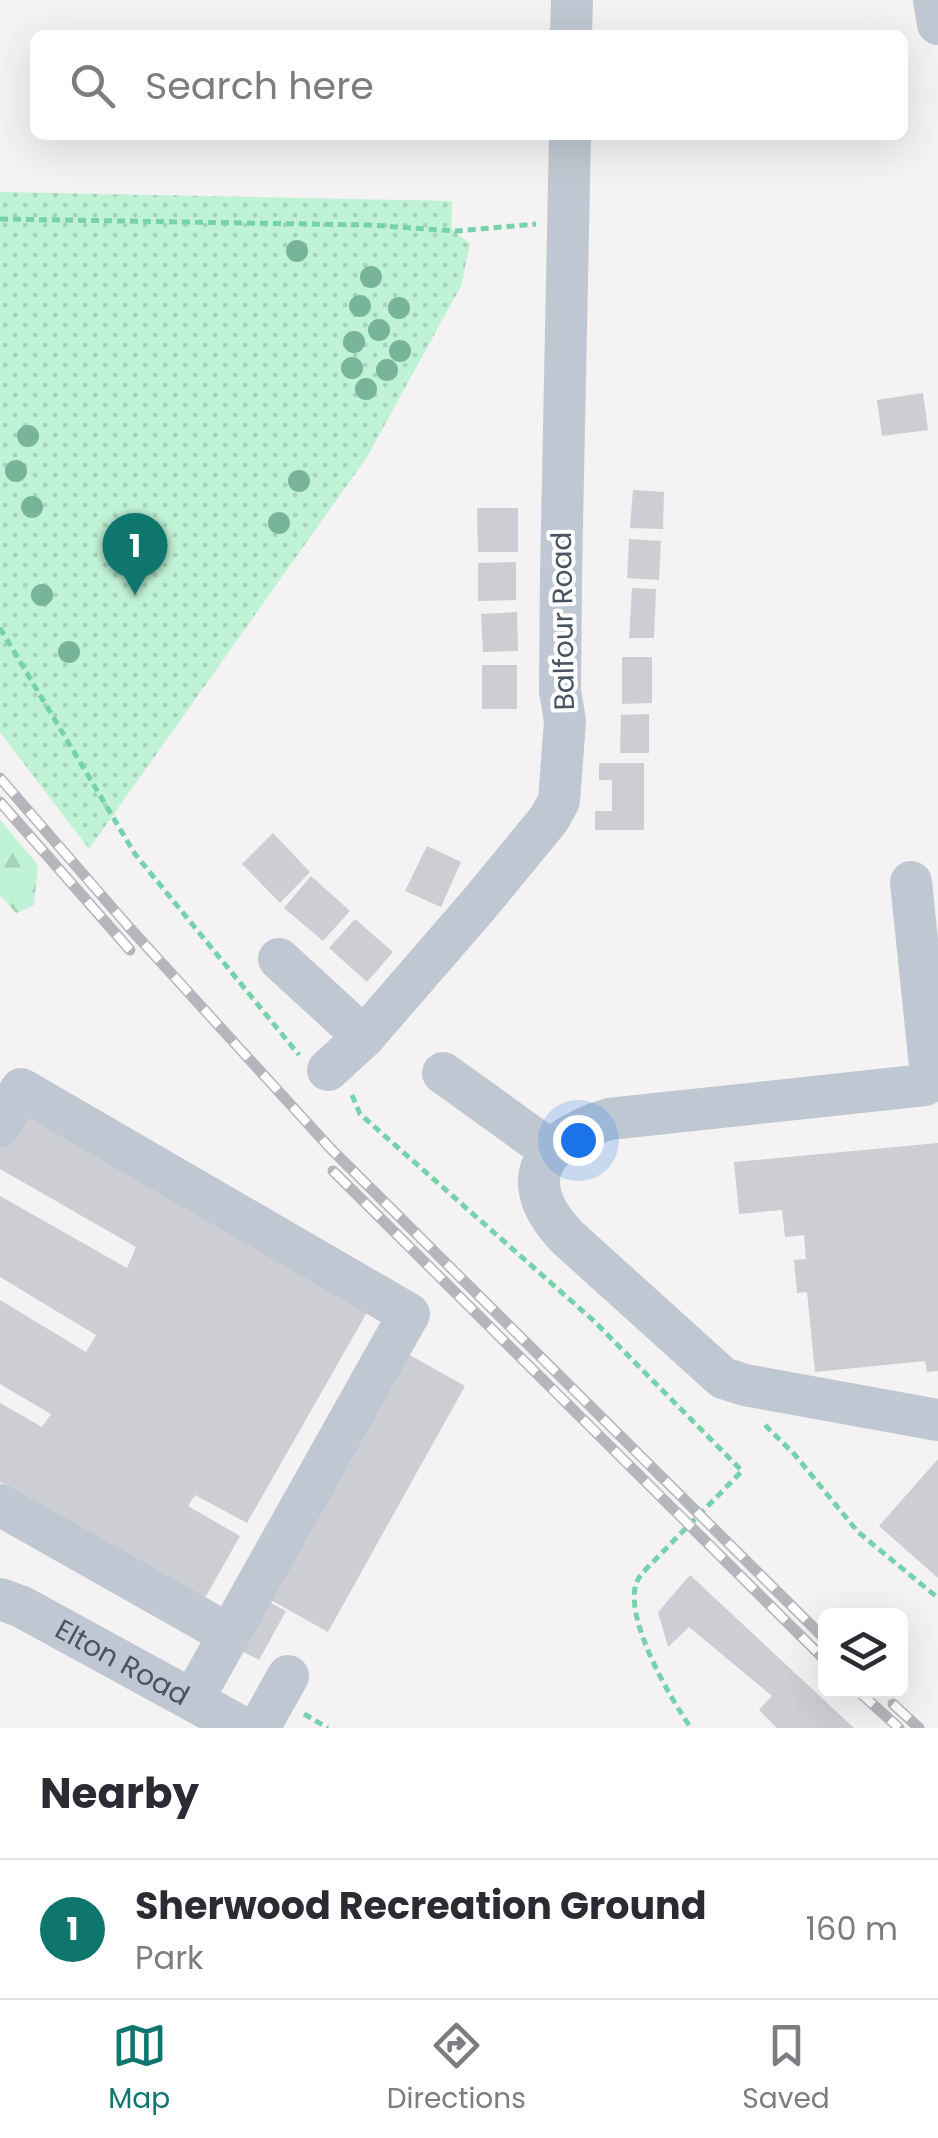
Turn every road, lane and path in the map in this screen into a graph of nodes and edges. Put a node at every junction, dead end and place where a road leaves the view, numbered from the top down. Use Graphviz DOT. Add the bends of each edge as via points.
graph roads {
  1 [pos="572,0"];
  2 [pos="934,0"];
  3 [pos="938,24"];
  4 [pos="572,30"];
  5 [pos="570,140"];
  6 [pos="0,218"];
  7 [pos="568,220"];
  8 [pos="911,882"];
  9 [pos="280,959"];
  10 [pos="364,1036"];
  11 [pos="328,1070"];
  12 [pos="443,1073"];
  13 [pos="0,1126"];
  14 [pos="550,1150"];
  15 [pos="600,1314"];
  16 [pos="748,1419"];
  17 [pos="938,1420"];
  18 [pos="0,1505"];
  19 [pos="938,1598"];
  20 [pos="0,1599"];
  21 [pos="228,1634"];
  22 [pos="288,1676"];
  23 [pos="194,1699"];
  24 [pos="244,1728"];
  25 [pos="259,1728"];
  26 [pos="691,1728"];
  1 -- 4 [label="street"];
  2 -- 3 [label="street"];
  5 -- 7 [label="street, Balfour Road"];
  6 -- 7 [label="path" via="456,231"];
  7 -- 10 [label="street, Balfour Road" via="559,800"];
  8 -- 14 [label="street" via="931,1076 925,1085 609,1119 574,1131"];
  9 -- 10 [label="street"];
  10 -- 11 [label="street, Balfour Road"];
  12 -- 14 [label="street"];
  13 -- 21 [label="street" via="21,1089 409,1314"];
  14 -- 17 [label="street" via="539,1188 557,1226 714,1372 746,1385"];
  15 -- 26 [label="path" via="598,1326 742,1471 646,1568 634,1591 637,1620"];
  16 -- 19 [label="path" via="766,1425 858,1532"];
  18 -- 21 [label="street"];
  20 -- 23 [label="street, Elton Road"];
  21 -- 23 [label="street"];
  22 -- 25 [label="street"];
  23 -- 24 [label="street, Elton Road"];
}
